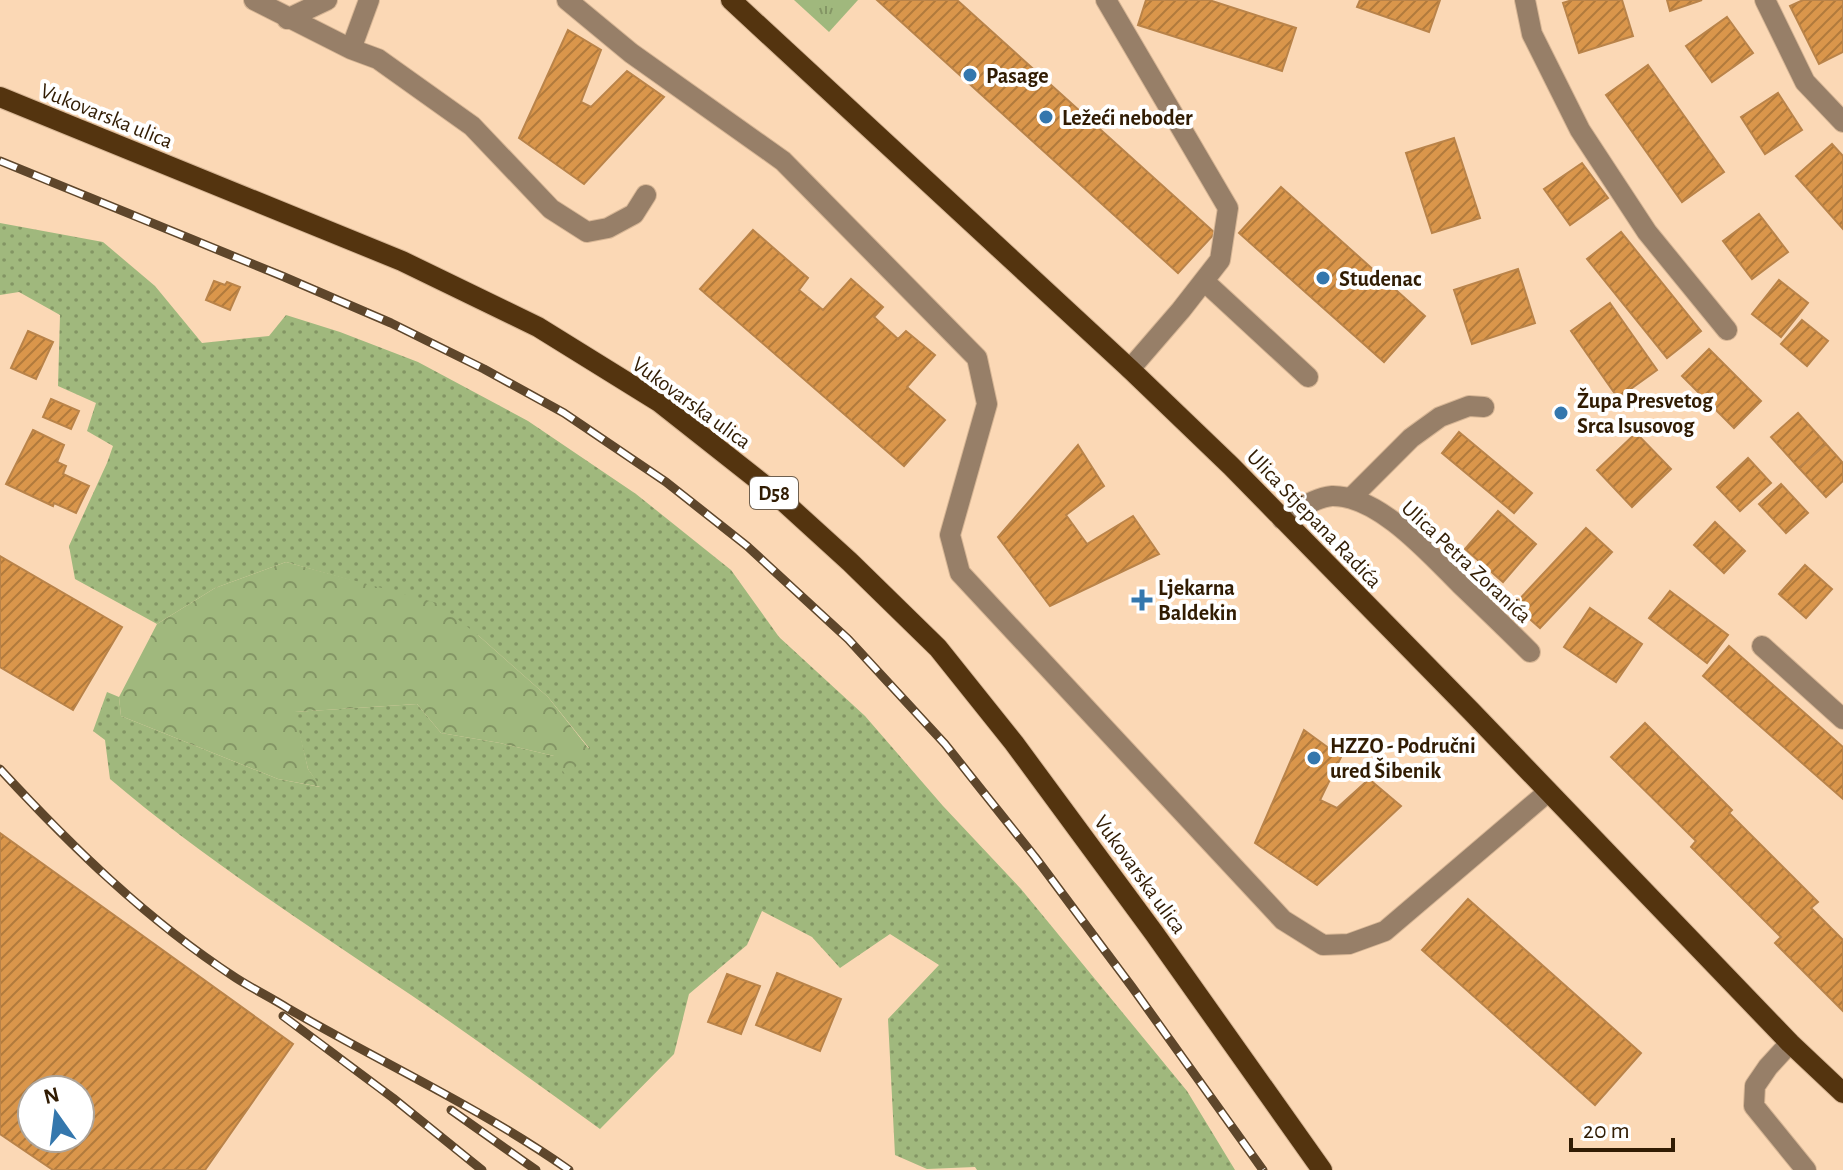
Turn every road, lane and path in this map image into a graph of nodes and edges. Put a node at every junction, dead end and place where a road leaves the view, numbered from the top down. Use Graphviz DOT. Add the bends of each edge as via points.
graph roads {
  1 [pos="254,0"];
  2 [pos="327,0"];
  3 [pos="369,0"];
  4 [pos="567,0"];
  5 [pos="731,0"];
  6 [pos="1106,0"];
  7 [pos="1525,0"];
  8 [pos="1765,0"];
  9 [pos="287,19"];
  10 [pos="351,49"];
  11 [pos="0,97"];
  12 [pos="1843,122"];
  13 [pos="646,195"];
  14 [pos="1204,281"];
  15 [pos="1727,330"];
  16 [pos="1130,369"];
  17 [pos="1308,377"];
  18 [pos="1484,407"];
  19 [pos="1351,498"];
  20 [pos="1282,519"];
  21 [pos="1762,646"];
  22 [pos="1530,652"];
  23 [pos="1843,719"];
  24 [pos="1548,792"];
  25 [pos="1790,1043"];
  26 [pos="1843,1093"];
  27 [pos="1322,1170"];
  28 [pos="1806,1170"];
  1 -- 9 [label="street"];
  2 -- 9 [label="street"];
  3 -- 10 [label="street"];
  4 -- 24 [label="street" via="631,53 783,161 977,358 987,404 950,535 960,573 1283,920 1323,945 1349,944 1385,931"];
  5 -- 16 [label="main road, Ulica Stjepana Radića"];
  6 -- 14 [label="street" via="1228,208 1220,260"];
  7 -- 15 [label="street" via="1532,34 1580,130 1647,232"];
  8 -- 12 [label="street" via="1805,82"];
  9 -- 10 [label="street"];
  10 -- 13 [label="street" via="378,59 472,126 551,209 587,232 634,214"];
  11 -- 27 [label="main road, Vukovarska ulica / D58" via="402,261 538,327 659,402 772,491 938,648 1154,933"];
  14 -- 16 [label="street"];
  14 -- 17 [label="street"];
  16 -- 20 [label="main road, Ulica Stjepana Radića"];
  18 -- 19 [label="street" via="1469,406 1440,417"];
  19 -- 20 [label="street" via="1327,496"];
  19 -- 22 [label="street, Ulica Petra Zoranića" via="1413,537"];
  20 -- 24 [label="main road, Ulica Stjepana Radića"];
  21 -- 23 [label="street"];
  24 -- 25 [label="main road, Ulica Stjepana Radića"];
  25 -- 26 [label="main road, Ulica Stjepana Radića"];
  25 -- 28 [label="street" via="1755,1086 1754,1106"];
}
